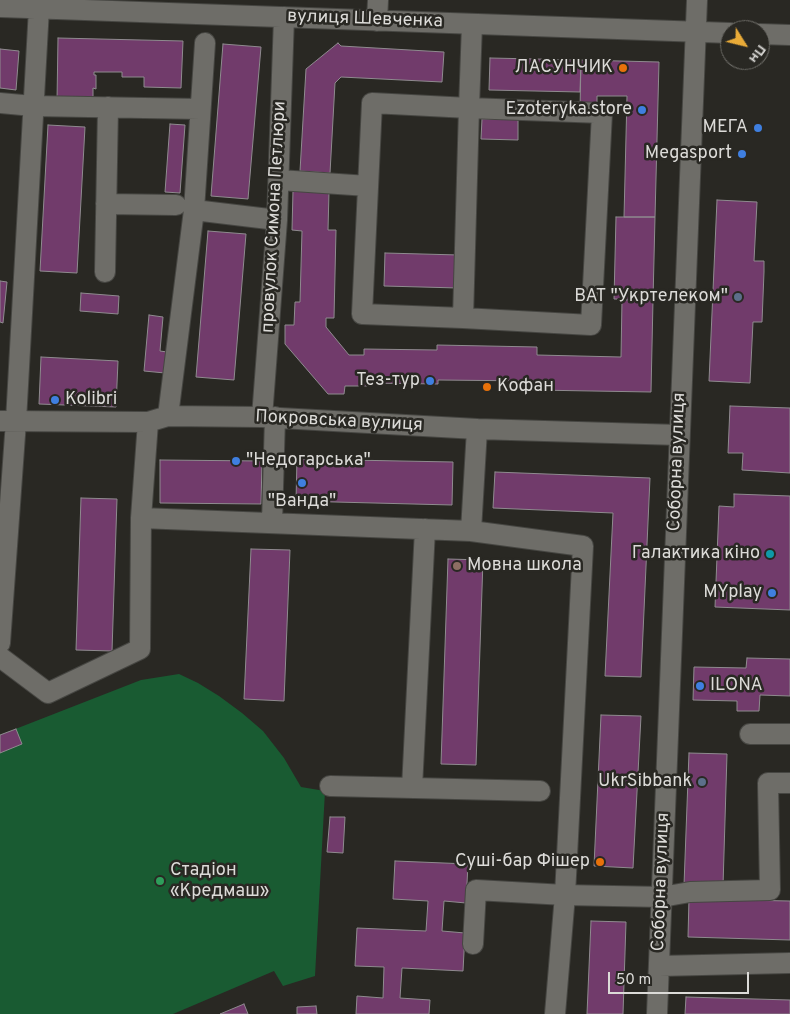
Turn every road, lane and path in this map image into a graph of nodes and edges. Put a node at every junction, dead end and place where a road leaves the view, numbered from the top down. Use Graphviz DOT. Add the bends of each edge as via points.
graph roads {
  1 [pos="378,0"];
  2 [pos="697,0"];
  3 [pos="0,7"];
  4 [pos="39,8"];
  5 [pos="284,17"];
  6 [pos="377,20"];
  7 [pos="472,24"];
  8 [pos="696,31"];
  9 [pos="720,32"];
  10 [pos="770,34"];
  11 [pos="790,35"];
  12 [pos="205,42"];
  13 [pos="0,103"];
  14 [pos="33,106"];
  15 [pos="108,108"];
  16 [pos="469,108"];
  17 [pos="200,109"];
  18 [pos="279,180"];
  19 [pos="368,186"];
  20 [pos="106,204"];
  21 [pos="185,208"];
  22 [pos="277,220"];
  23 [pos="105,272"];
  24 [pos="463,318"];
  25 [pos="168,416"];
  26 [pos="269,417"];
  27 [pos="8,421"];
  28 [pos="148,422"];
  29 [pos="477,430"];
  30 [pos="679,435"];
  31 [pos="141,518"];
  32 [pos="272,523"];
  33 [pos="425,529"];
  34 [pos="471,531"];
  35 [pos="0,643"];
  36 [pos="0,657"];
  37 [pos="750,734"];
  38 [pos="790,734"];
  39 [pos="790,783"];
  40 [pos="330,786"];
  41 [pos="412,788"];
  42 [pos="540,791"];
  43 [pos="565,895"];
  44 [pos="662,897"];
  45 [pos="473,944"];
  46 [pos="790,963"];
  47 [pos="659,966"];
  48 [pos="555,1014"];
  49 [pos="657,1014"];
  1 -- 6 [label="street"];
  2 -- 8 [label="street, Соборна вулиця"];
  3 -- 4 [label="street, вулиця Шевченка"];
  4 -- 5 [label="street, вулиця Шевченка"];
  4 -- 14 [label="street"];
  5 -- 6 [label="street, вулиця Шевченка"];
  5 -- 18 [label="street, провулок Симона Петлюри"];
  6 -- 7 [label="street, вулиця Шевченка"];
  7 -- 8 [label="street, вулиця Шевченка"];
  7 -- 16 [label="street"];
  8 -- 9 [label="street, вулиця Шевченка"];
  8 -- 30 [label="street, Соборна вулиця"];
  10 -- 11 [label="street"];
  12 -- 17 [label="street"];
  13 -- 14 [label="street"];
  14 -- 15 [label="street"];
  14 -- 27 [label="street"];
  15 -- 17 [label="street"];
  15 -- 20 [label="street"];
  16 -- 19 [label="street" via="372,103"];
  16 -- 24 [label="street"];
  16 -- 24 [label="street" via="602,113 591,325"];
  17 -- 21 [label="street"];
  18 -- 19 [label="street"];
  18 -- 22 [label="street, провулок Симона Петлюри"];
  19 -- 24 [label="street" via="362,314"];
  20 -- 21 [label="street"];
  20 -- 23 [label="street"];
  21 -- 22 [label="street"];
  21 -- 25 [label="street"];
  22 -- 26 [label="street, провулок Симона Петлюри"];
  25 -- 26 [label="street, Покровська вулиця"];
  25 -- 28 [label="street, Покровська вулиця"];
  26 -- 29 [label="street, Покровська вулиця"];
  26 -- 32 [label="street, провулок Симона Петлюри"];
  27 -- 28 [label="street, Покровська вулиця"];
  27 -- 35 [label="street"];
  28 -- 31 [label="street"];
  29 -- 30 [label="street, Покровська вулиця"];
  29 -- 34 [label="street"];
  30 -- 44 [label="street, Соборна вулиця"];
  31 -- 32 [label="street"];
  31 -- 36 [label="street" via="140,649 48,692"];
  32 -- 33 [label="street"];
  33 -- 34 [label="street"];
  33 -- 41 [label="street"];
  34 -- 43 [label="street" via="582,546"];
  37 -- 38 [label="street"];
  39 -- 44 [label="street" via="768,783 770,890 690,892"];
  40 -- 41 [label="street"];
  41 -- 42 [label="street"];
  43 -- 44 [label="street"];
  43 -- 45 [label="street" via="476,890"];
  43 -- 48 [label="street"];
  44 -- 47 [label="street, Соборна вулиця"];
  46 -- 47 [label="street"];
  47 -- 49 [label="street, Соборна вулиця"];
}
